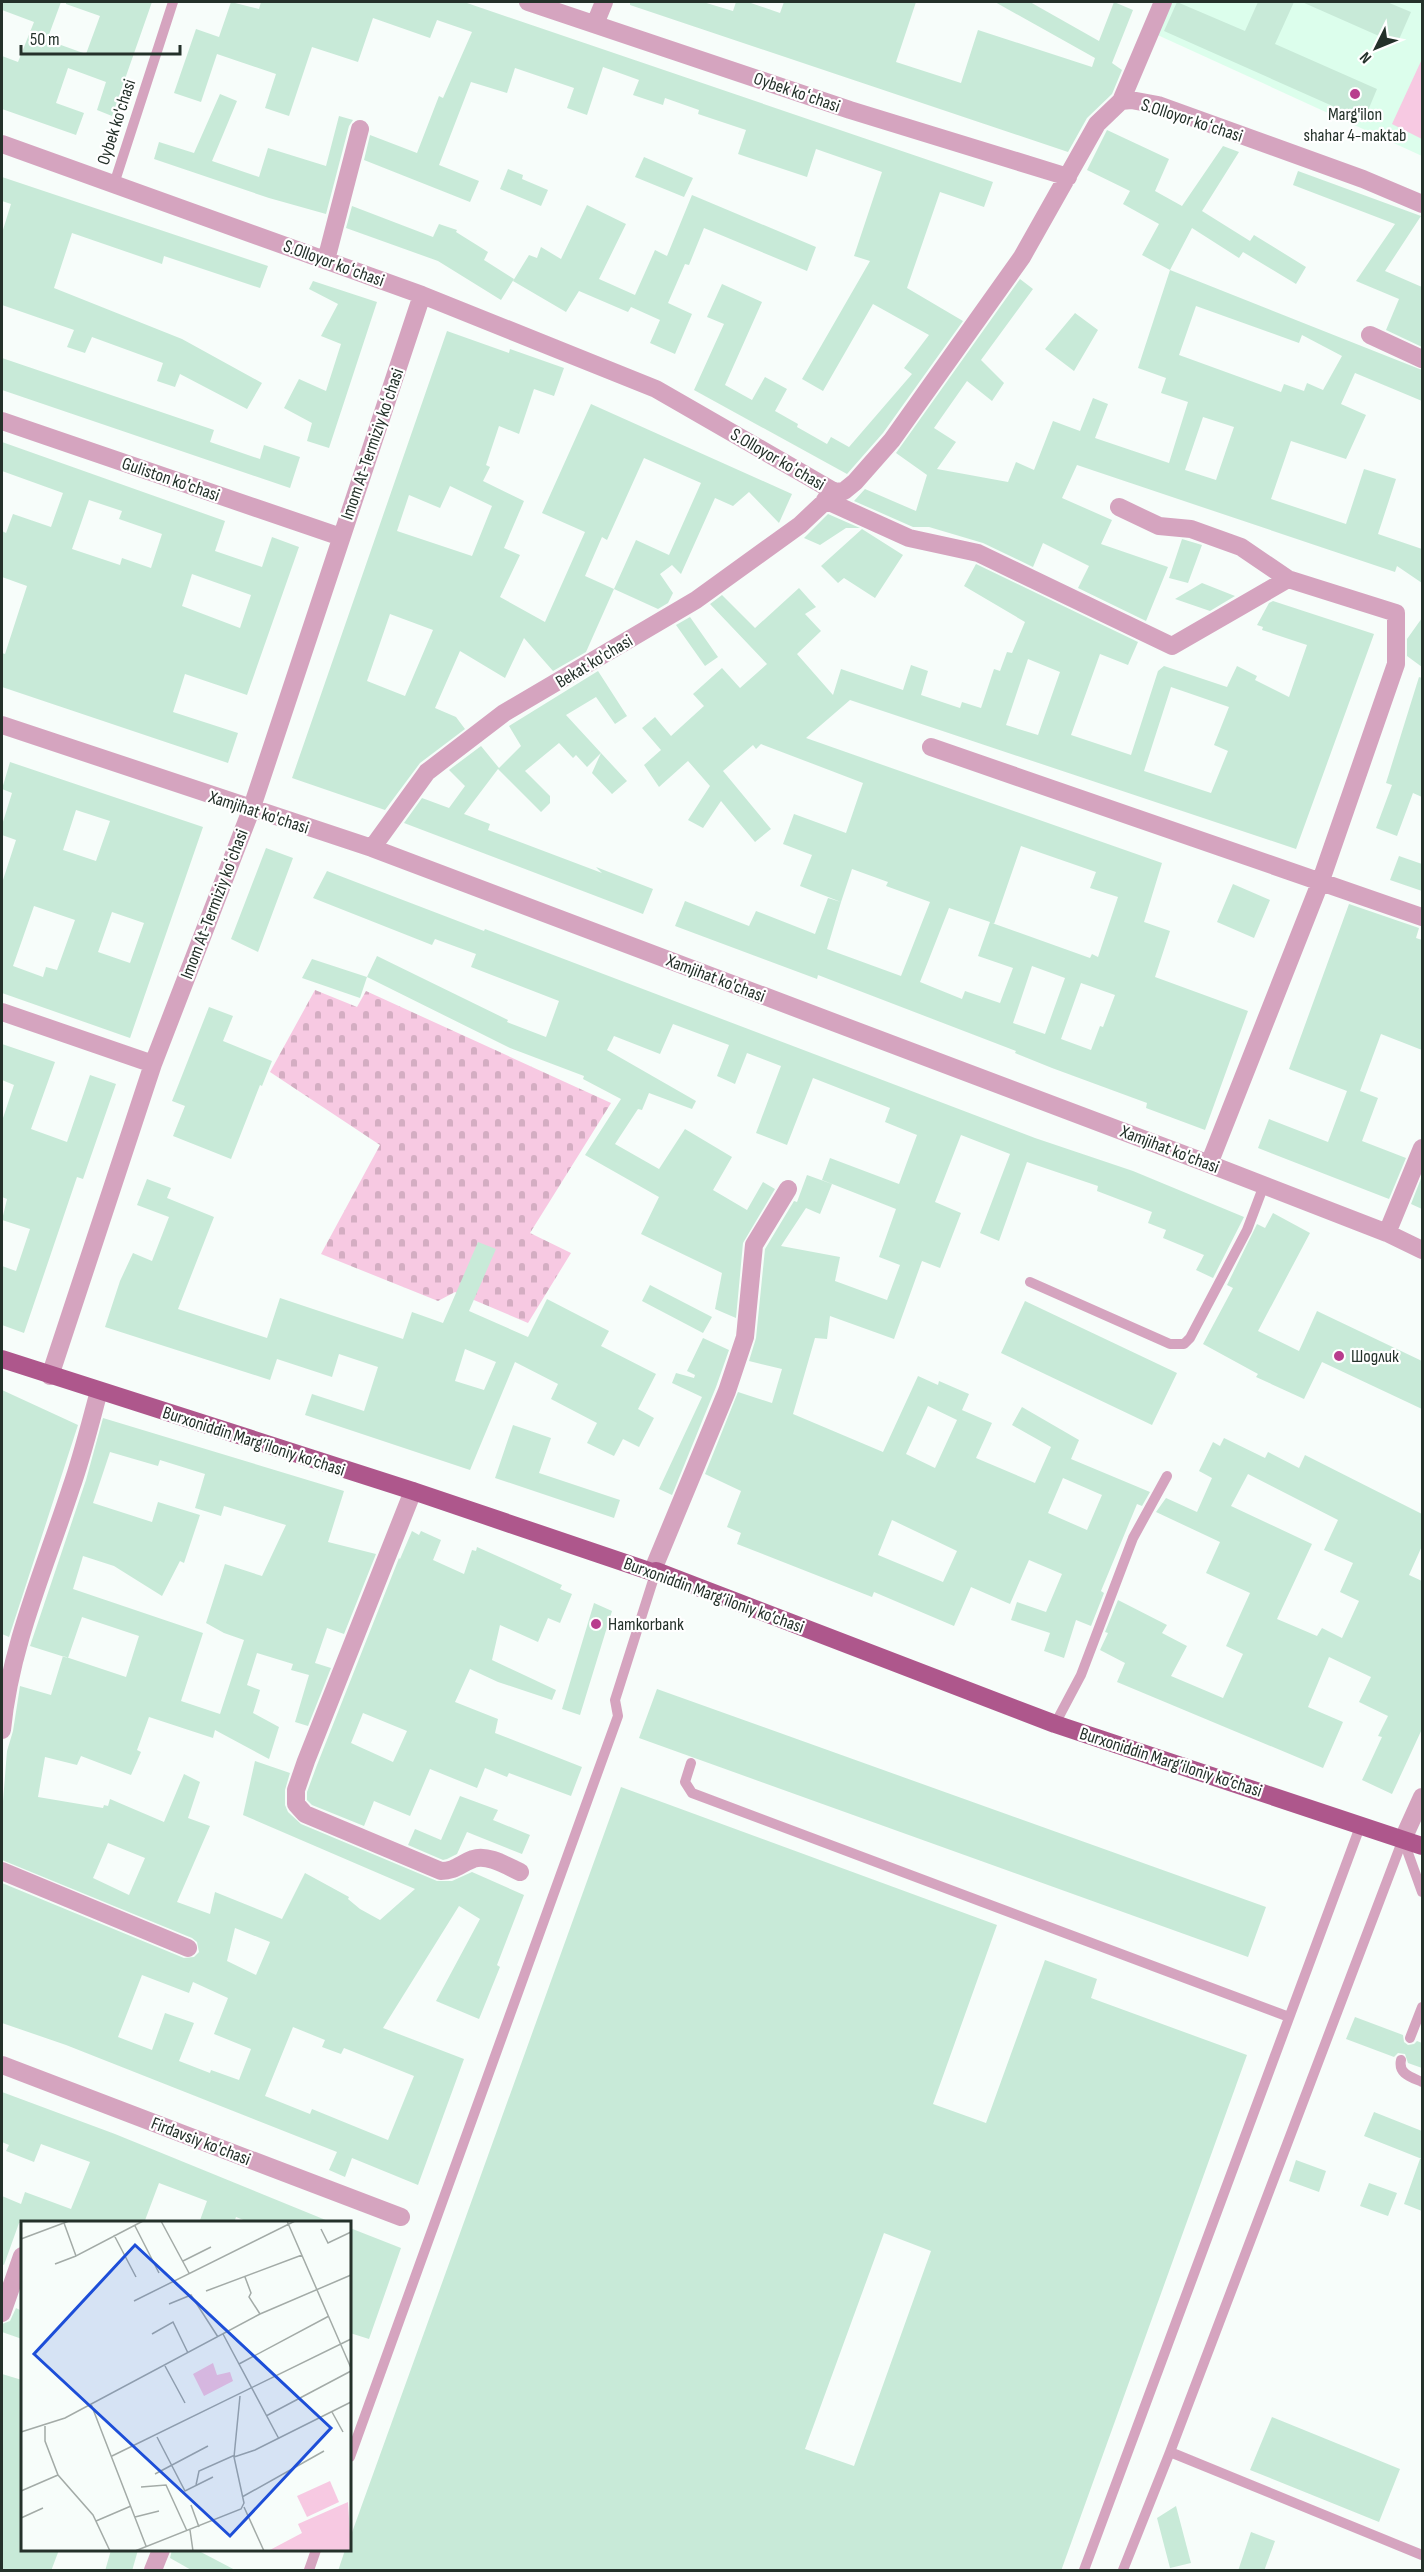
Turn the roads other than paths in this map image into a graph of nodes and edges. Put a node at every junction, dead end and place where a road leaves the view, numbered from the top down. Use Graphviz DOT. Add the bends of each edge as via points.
graph roads {
  1 [pos="173,2"];
  2 [pos="528,2"];
  3 [pos="604,2"];
  4 [pos="1163,2"];
  5 [pos="595,24"];
  6 [pos="1121,102"];
  7 [pos="360,129"];
  8 [pos="2,144"];
  9 [pos="1068,177"];
  10 [pos="114,184"];
  11 [pos="1422,204"];
  12 [pos="326,260"];
  13 [pos="422,295"];
  14 [pos="1370,335"];
  15 [pos="1422,358"];
  16 [pos="2,421"];
  17 [pos="830,496"];
  18 [pos="1119,507"];
  19 [pos="340,537"];
  20 [pos="1287,579"];
  21 [pos="2,725"];
  22 [pos="931,747"];
  23 [pos="251,810"];
  24 [pos="372,848"];
  25 [pos="1320,883"];
  26 [pos="1422,917"];
  27 [pos="2,1012"];
  28 [pos="153,1064"];
  29 [pos="1422,1148"];
  30 [pos="1209,1164"];
  31 [pos="1264,1185"];
  32 [pos="788,1190"];
  33 [pos="1387,1233"];
  34 [pos="1422,1251"];
  35 [pos="1030,1282"];
  36 [pos="2,1359"];
  37 [pos="50,1376"];
  38 [pos="99,1391"];
  39 [pos="1167,1476"];
  40 [pos="413,1491"];
  41 [pos="654,1571"];
  42 [pos="1055,1724"];
  43 [pos="2,1730"];
  44 [pos="691,1763"];
  45 [pos="1422,1797"];
  46 [pos="1361,1824"];
  47 [pos="1402,1839"];
  48 [pos="1422,1846"];
  49 [pos="2,1871"];
  50 [pos="520,1872"];
  51 [pos="1422,1892"];
  52 [pos="188,1948"];
  53 [pos="1422,2007"];
  54 [pos="1289,2017"];
  55 [pos="1410,2038"];
  56 [pos="1401,2060"];
  57 [pos="2,2065"];
  58 [pos="1422,2082"];
  59 [pos="401,2217"];
  60 [pos="21,2259"];
  61 [pos="2,2313"];
  62 [pos="1170,2452"];
  63 [pos="351,2454"];
  64 [pos="161,2551"];
  65 [pos="316,2551"];
  66 [pos="1422,2555"];
  67 [pos="153,2571"];
  68 [pos="309,2571"];
  69 [pos="1084,2571"];
  70 [pos="1123,2571"];
  1 -- 10 [label="lane, Oybek ko'chasi"];
  2 -- 5 [label="street, Oybek koʻchasi"];
  3 -- 5 [label="street"];
  4 -- 6 [label="street"];
  5 -- 9 [label="street, Oybek koʻchasi" via="850,110"];
  6 -- 9 [label="street, S.Olloyor koʻchasi" via="1097,124"];
  6 -- 11 [label="street, S.Olloyor koʻchasi" via="1158,105"];
  7 -- 12 [label="street"];
  8 -- 10 [label="street, S.Olloyor koʻchasi"];
  9 -- 17 [label="street, S.Olloyor koʻchasi" via="1022,257 892,440 855,482"];
  10 -- 12 [label="street, S.Olloyor koʻchasi"];
  12 -- 13 [label="street, S.Olloyor koʻchasi"];
  13 -- 17 [label="street, S.Olloyor koʻchasi" via="656,389"];
  13 -- 19 [label="street, Imom At-Termiziy koʻchasi"];
  14 -- 15 [label="street"];
  16 -- 19 [label="street, Guliston ko'chasi"];
  17 -- 20 [label="street" via="909,538 978,553 1172,646"];
  17 -- 24 [label="street, Bekat ko'chasi" via="800,525 696,600 504,713 427,772"];
  18 -- 20 [label="street" via="1159,526 1191,529 1241,547"];
  19 -- 23 [label="street, Imom At-Termiziy koʻchasi"];
  20 -- 25 [label="street" via="1396,613 1396,664"];
  21 -- 23 [label="street, Xamjihat ko'chasi"];
  22 -- 25 [label="street"];
  23 -- 24 [label="street, Xamjihat ko'chasi"];
  23 -- 28 [label="street, Imom At-Termiziy koʻchasi"];
  24 -- 30 [label="street, Xamjihat ko'chasi"];
  25 -- 26 [label="street"];
  25 -- 30 [label="street"];
  27 -- 28 [label="street"];
  28 -- 37 [label="street, Imom At-Termiziy koʻchasi"];
  29 -- 33 [label="street"];
  30 -- 31 [label="street, Xamjihat ko'chasi"];
  31 -- 33 [label="street, Xamjihat ko'chasi"];
  31 -- 35 [label="lane" via="1247,1230 1184,1344 1170,1344"];
  32 -- 41 [label="street" via="754,1245 745,1337"];
  33 -- 34 [label="street, Xamjihat ko'chasi"];
  36 -- 37 [label="main road, Burxoniddin Marg’iloniy ko’chasi"];
  37 -- 38 [label="main road, Burxoniddin Marg’iloniy ko’chasi"];
  38 -- 40 [label="main road, Burxoniddin Marg’iloniy ko’chasi"];
  38 -- 43 [label="street" via="72,1487 31,1598"];
  39 -- 42 [label="lane" via="1133,1538 1081,1675"];
  40 -- 41 [label="main road, Burxoniddin Marg’iloniy ko’chasi"];
  40 -- 50 [label="street" via="306,1761 296,1790 296,1804 304,1814 441,1871 483,1858"];
  41 -- 42 [label="main road, Burxoniddin Marg’iloniy ko’chasi"];
  41 -- 63 [label="lane" via="615,1700 618,1716"];
  42 -- 46 [label="main road, Burxoniddin Marg’iloniy ko’chasi"];
  44 -- 54 [label="lane" via="685,1782 692,1793"];
  45 -- 47 [label="street"];
  46 -- 47 [label="main road, Burxoniddin Marg’iloniy ko’chasi"];
  46 -- 54 [label="lane"];
  47 -- 48 [label="main road, Burxoniddin Marg’iloniy ko’chasi"];
  47 -- 51 [label="lane"];
  47 -- 62 [label="lane"];
  49 -- 52 [label="street"];
  53 -- 55 [label="lane"];
  54 -- 69 [label="lane"];
  56 -- 58 [label="lane" via="1403,2072"];
  57 -- 59 [label="street, Firdavsiy ko'chasi"];
  60 -- 61 [label="street"];
  62 -- 66 [label="lane"];
  62 -- 70 [label="lane"];
  64 -- 67 [label="street"];
  65 -- 68 [label="lane"];
}
